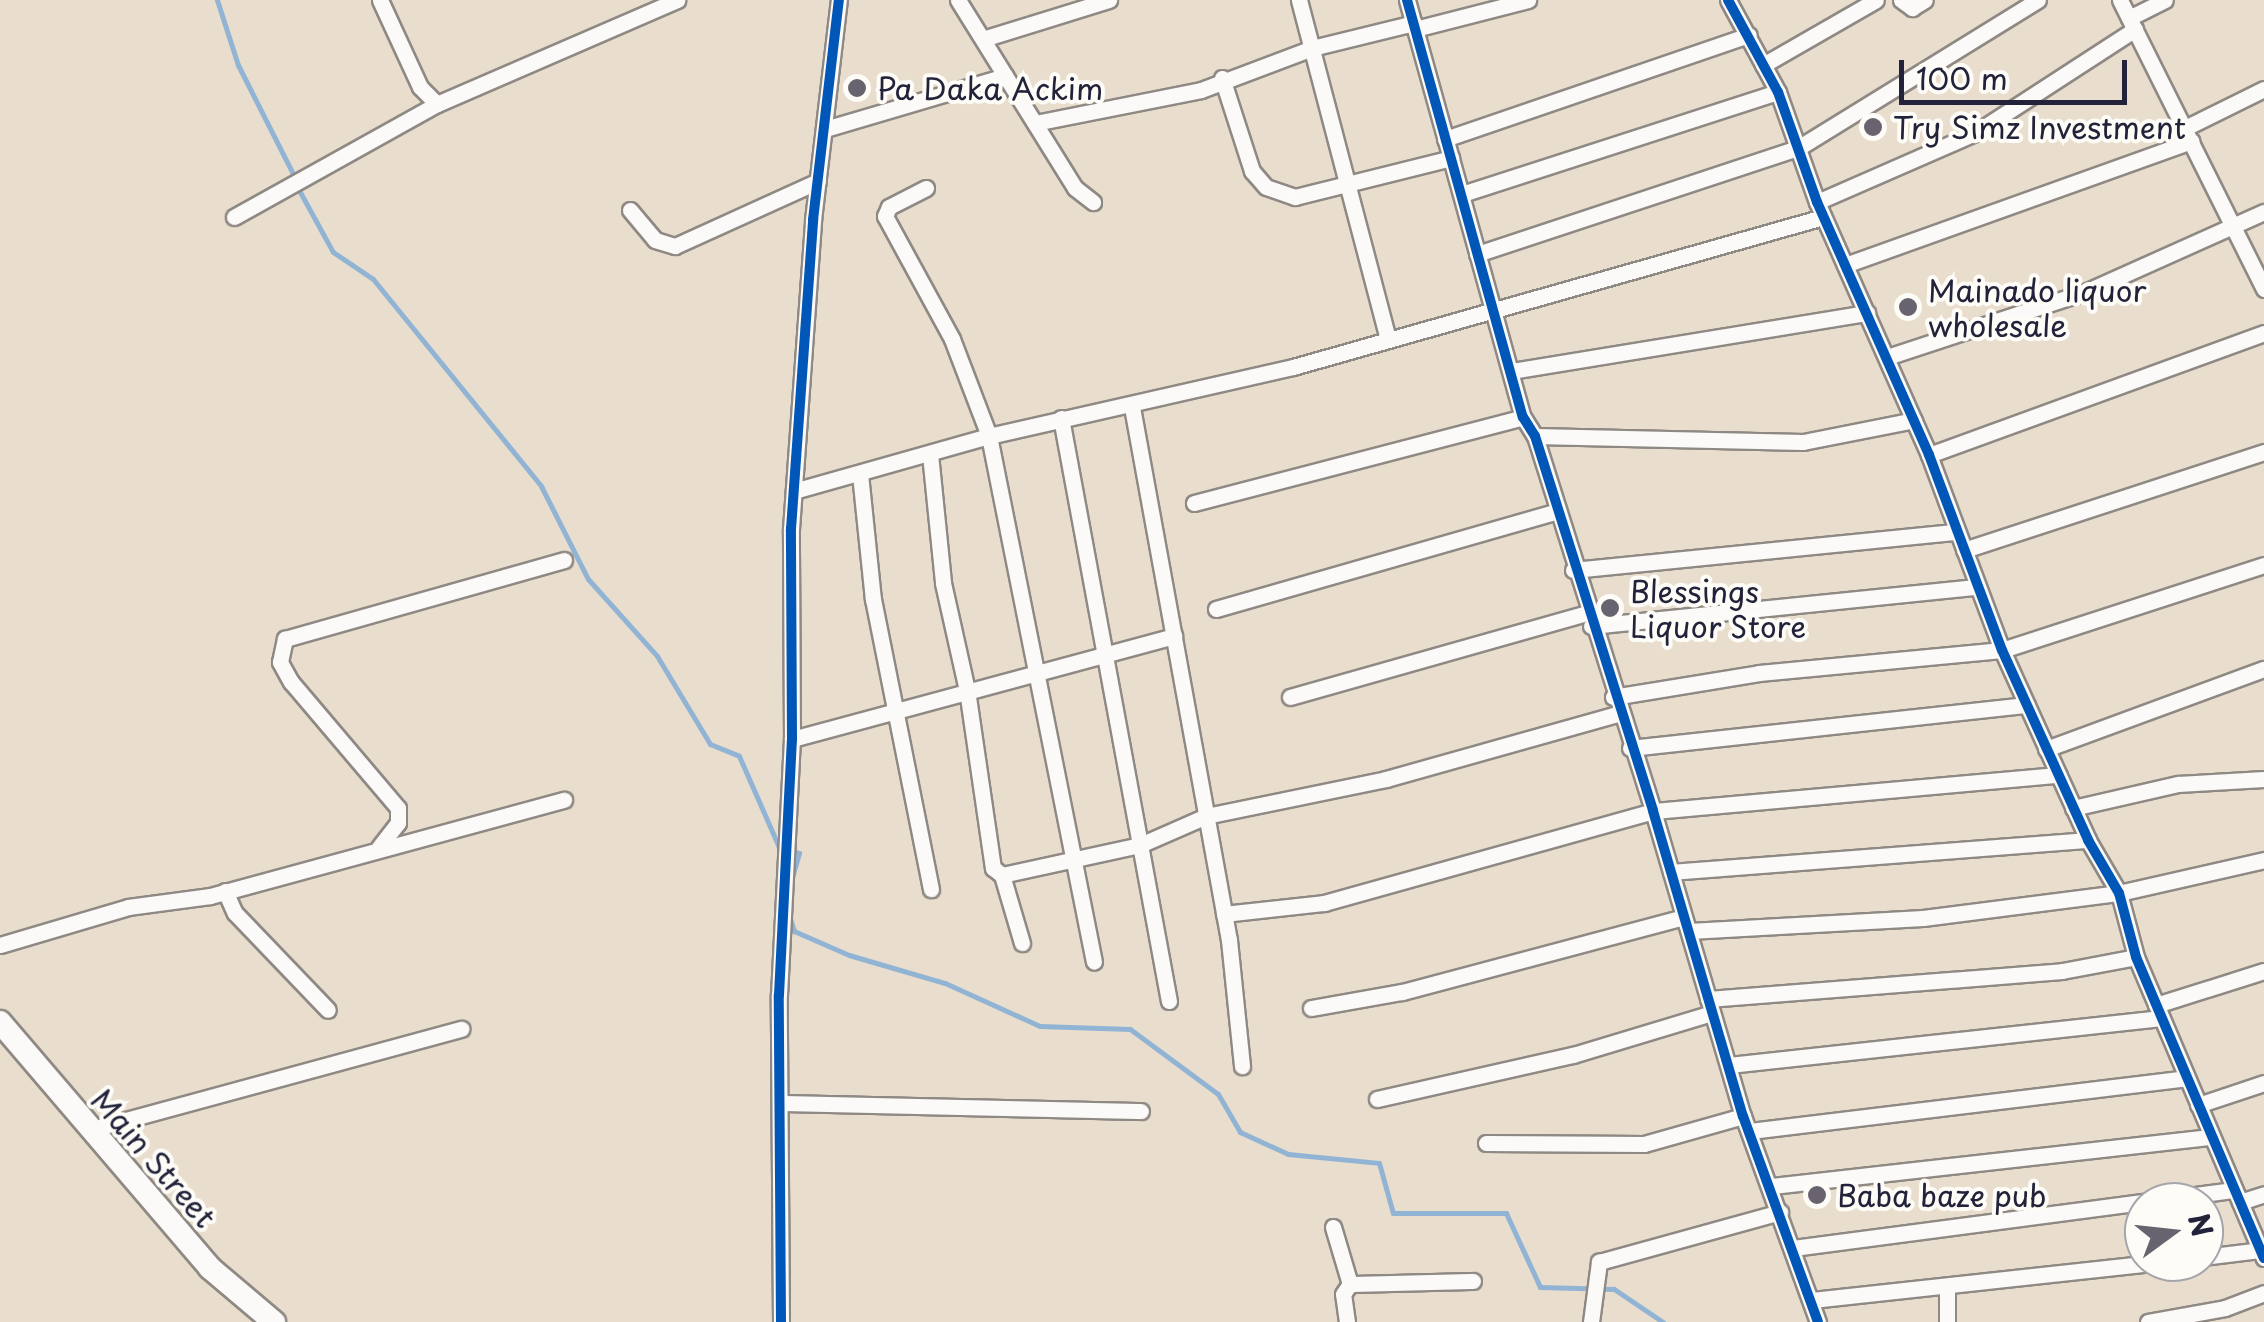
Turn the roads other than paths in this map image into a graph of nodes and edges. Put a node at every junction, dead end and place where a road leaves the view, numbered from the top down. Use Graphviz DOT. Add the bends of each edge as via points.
graph roads {
  1 [pos="380,0"];
  2 [pos="677,0"];
  3 [pos="839,0"];
  4 [pos="958,0"];
  5 [pos="1109,0"];
  6 [pos="1299,0"];
  7 [pos="1407,0"];
  8 [pos="1528,0"];
  9 [pos="1728,0"];
  10 [pos="1876,0"];
  11 [pos="1901,0"];
  12 [pos="1925,0"];
  13 [pos="2038,0"];
  14 [pos="2120,0"];
  15 [pos="2165,0"];
  16 [pos="2132,23"];
  17 [pos="1414,26"];
  18 [pos="1749,35"];
  19 [pos="986,38"];
  20 [pos="1312,48"];
  21 [pos="1763,65"];
  22 [pos="1005,76"];
  23 [pos="1222,78"];
  24 [pos="2264,89"];
  25 [pos="1778,92"];
  26 [pos="436,104"];
  27 [pos="1035,124"];
  28 [pos="826,129"];
  29 [pos="2188,135"];
  30 [pos="1445,139"];
  31 [pos="1798,148"];
  32 [pos="1451,158"];
  33 [pos="818,181"];
  34 [pos="1346,183"];
  35 [pos="926,188"];
  36 [pos="1462,194"];
  37 [pos="1092,202"];
  38 [pos="630,210"];
  39 [pos="1820,210"];
  40 [pos="2264,212"];
  41 [pos="234,217"];
  42 [pos="2234,224"];
  43 [pos="1477,254"];
  44 [pos="1845,265"];
  45 [pos="2264,289"];
  46 [pos="1492,310"];
  47 [pos="1867,313"];
  48 [pos="2264,333"];
  49 [pos="1388,340"];
  50 [pos="1887,356"];
  51 [pos="1512,371"];
  52 [pos="1132,407"];
  53 [pos="1523,416"];
  54 [pos="1062,418"];
  55 [pos="1914,420"];
  56 [pos="989,436"];
  57 [pos="1535,436"];
  58 [pos="2264,452"];
  59 [pos="930,454"];
  60 [pos="1929,455"];
  61 [pos="860,474"];
  62 [pos="794,490"];
  63 [pos="1194,503"];
  64 [pos="1555,512"];
  65 [pos="1956,532"];
  66 [pos="1964,550"];
  67 [pos="564,560"];
  68 [pos="2264,565"];
  69 [pos="1573,570"];
  70 [pos="1976,587"];
  71 [pos="1216,609"];
  72 [pos="1588,619"];
  73 [pos="1174,636"];
  74 [pos="2002,650"];
  75 [pos="1106,655"];
  76 [pos="2264,669"];
  77 [pos="1034,672"];
  78 [pos="967,690"];
  79 [pos="1613,697"];
  80 [pos="1290,698"];
  81 [pos="2027,705"];
  82 [pos="898,709"];
  83 [pos="1618,714"];
  84 [pos="792,738"];
  85 [pos="1630,748"];
  86 [pos="2046,749"];
  87 [pos="2058,774"];
  88 [pos="2264,779"];
  89 [pos="564,800"];
  90 [pos="2073,808"];
  91 [pos="1654,811"];
  92 [pos="1206,816"];
  93 [pos="2088,840"];
  94 [pos="1140,844"];
  95 [pos="379,847"];
  96 [pos="2264,860"];
  97 [pos="1072,861"];
  98 [pos="1671,872"];
  99 [pos="1002,876"];
  100 [pos="931,889"];
  101 [pos="225,891"];
  102 [pos="2119,893"];
  103 [pos="1224,914"];
  104 [pos="1686,924"];
  105 [pos="1022,943"];
  106 [pos="0,944"];
  107 [pos="2136,957"];
  108 [pos="1094,962"];
  109 [pos="2264,971"];
  110 [pos="1169,1001"];
  111 [pos="1710,1006"];
  112 [pos="1311,1008"];
  113 [pos="328,1010"];
  114 [pos="2159,1011"];
  115 [pos="0,1022"];
  116 [pos="462,1029"];
  117 [pos="1728,1065"];
  118 [pos="1242,1066"];
  119 [pos="2186,1078"];
  120 [pos="2264,1083"];
  121 [pos="1376,1098"];
  122 [pos="780,1103"];
  123 [pos="2198,1105"];
  124 [pos="1141,1111"];
  125 [pos="1746,1124"];
  126 [pos="90,1130"];
  127 [pos="2211,1137"];
  128 [pos="1486,1143"];
  129 [pos="1772,1186"];
  130 [pos="2264,1194"];
  131 [pos="2237,1196"];
  132 [pos="1780,1212"];
  133 [pos="1332,1227"];
  134 [pos="1793,1248"];
  135 [pos="2262,1254"];
  136 [pos="2224,1256"];
  137 [pos="2124,1266"];
  138 [pos="1473,1282"];
  139 [pos="1350,1284"];
  140 [pos="1946,1287"];
  141 [pos="2264,1293"];
  142 [pos="1812,1300"];
  143 [pos="274,1322"];
  144 [pos="781,1322"];
  145 [pos="1346,1322"];
  146 [pos="1591,1322"];
  147 [pos="1818,1322"];
  148 [pos="1947,1322"];
  149 [pos="2148,1322"];
  1 -- 26 [label="street" via="420,87"];
  2 -- 26 [label="street"];
  3 -- 28 [label="street"];
  4 -- 19 [label="street"];
  5 -- 19 [label="street"];
  6 -- 20 [label="street"];
  7 -- 17 [label="street"];
  8 -- 17 [label="street"];
  9 -- 18 [label="street"];
  10 -- 21 [label="street"];
  11 -- 12 [label="street" via="1912,8"];
  13 -- 31 [label="street"];
  14 -- 16 [label="street"];
  15 -- 16 [label="street"];
  16 -- 29 [label="street"];
  16 -- 39 [label="street" via="1975,134"];
  17 -- 20 [label="street"];
  17 -- 30 [label="street"];
  18 -- 21 [label="street"];
  18 -- 30 [label="street"];
  19 -- 22 [label="street"];
  20 -- 23 [label="street"];
  20 -- 34 [label="street"];
  21 -- 25 [label="street"];
  22 -- 27 [label="street"];
  22 -- 28 [label="street"];
  23 -- 27 [label="street" via="1133,108"];
  23 -- 34 [label="street" via="1234,128 1266,187 1294,197"];
  24 -- 29 [label="street"];
  25 -- 31 [label="street"];
  25 -- 36 [label="street"];
  26 -- 41 [label="street"];
  27 -- 37 [label="street" via="1075,188"];
  28 -- 33 [label="street"];
  29 -- 42 [label="street"];
  29 -- 44 [label="street"];
  30 -- 32 [label="street"];
  31 -- 39 [label="street"];
  31 -- 43 [label="street"];
  32 -- 34 [label="street"];
  32 -- 36 [label="street"];
  33 -- 38 [label="street" via="674,246 655,240"];
  33 -- 62 [label="street"];
  34 -- 49 [label="street"];
  35 -- 56 [label="street" via="889,206 885,216 952,339"];
  36 -- 43 [label="street"];
  39 -- 44 [label="street"];
  39 -- 46 [label="street"];
  40 -- 42 [label="street"];
  42 -- 45 [label="street"];
  42 -- 50 [label="street" via="2085,292"];
  43 -- 46 [label="street"];
  44 -- 47 [label="street"];
  46 -- 49 [label="street"];
  46 -- 51 [label="street"];
  47 -- 50 [label="street"];
  47 -- 51 [label="street"];
  48 -- 60 [label="street"];
  49 -- 52 [label="street"];
  50 -- 55 [label="street"];
  51 -- 53 [label="street"];
  52 -- 54 [label="street"];
  52 -- 73 [label="street"];
  53 -- 57 [label="street"];
  53 -- 63 [label="street"];
  54 -- 56 [label="street"];
  54 -- 75 [label="street"];
  55 -- 57 [label="street" via="1803,442"];
  55 -- 60 [label="street"];
  56 -- 59 [label="street"];
  56 -- 77 [label="street"];
  57 -- 64 [label="street"];
  58 -- 66 [label="street"];
  59 -- 61 [label="street"];
  59 -- 78 [label="street" via="943,583"];
  60 -- 65 [label="street"];
  61 -- 62 [label="street"];
  61 -- 82 [label="street" via="873,599"];
  62 -- 84 [label="street"];
  64 -- 69 [label="street"];
  64 -- 71 [label="street"];
  65 -- 66 [label="street"];
  65 -- 69 [label="street"];
  66 -- 70 [label="street"];
  67 -- 95 [label="street" via="284,639 280,662 291,682 398,808 398,823"];
  68 -- 74 [label="street"];
  69 -- 72 [label="street"];
  70 -- 72 [label="street"];
  70 -- 74 [label="street"];
  72 -- 79 [label="street"];
  72 -- 80 [label="street"];
  73 -- 75 [label="street"];
  73 -- 92 [label="street"];
  74 -- 79 [label="street" via="1759,673"];
  74 -- 81 [label="street"];
  75 -- 77 [label="street"];
  75 -- 94 [label="street"];
  76 -- 86 [label="street"];
  77 -- 78 [label="street"];
  77 -- 97 [label="street"];
  78 -- 82 [label="street"];
  78 -- 99 [label="street" via="993,868"];
  79 -- 83 [label="street"];
  81 -- 85 [label="street"];
  81 -- 86 [label="street"];
  82 -- 84 [label="street"];
  82 -- 100 [label="street"];
  83 -- 85 [label="street"];
  83 -- 92 [label="street" via="1386,779"];
  84 -- 122 [label="street"];
  85 -- 91 [label="street"];
  86 -- 87 [label="street"];
  87 -- 90 [label="street"];
  87 -- 91 [label="street"];
  88 -- 90 [label="street" via="2178,784"];
  89 -- 95 [label="street"];
  90 -- 93 [label="street"];
  91 -- 98 [label="street"];
  91 -- 103 [label="street" via="1324,904"];
  92 -- 94 [label="street"];
  92 -- 103 [label="street"];
  93 -- 98 [label="street"];
  93 -- 102 [label="street"];
  94 -- 97 [label="street"];
  94 -- 110 [label="street"];
  95 -- 101 [label="street"];
  96 -- 102 [label="street"];
  97 -- 99 [label="street"];
  97 -- 108 [label="street"];
  98 -- 104 [label="street"];
  99 -- 105 [label="street"];
  101 -- 106 [label="street" via="128,907"];
  101 -- 113 [label="street" via="235,913"];
  102 -- 104 [label="street" via="1923,918"];
  102 -- 107 [label="street"];
  103 -- 118 [label="street"];
  104 -- 111 [label="street"];
  104 -- 112 [label="street"];
  107 -- 111 [label="street" via="2062,971"];
  107 -- 114 [label="street"];
  109 -- 114 [label="street"];
  111 -- 117 [label="street"];
  111 -- 121 [label="street" via="1573,1055"];
  114 -- 117 [label="street"];
  114 -- 119 [label="street"];
  115 -- 126 [label="main road, Main Street"];
  116 -- 126 [label="street"];
  117 -- 125 [label="street"];
  119 -- 123 [label="street"];
  119 -- 125 [label="street"];
  120 -- 123 [label="street"];
  122 -- 124 [label="street"];
  122 -- 144 [label="street"];
  123 -- 127 [label="street"];
  125 -- 128 [label="street" via="1644,1144"];
  125 -- 129 [label="street"];
  126 -- 143 [label="main road, Main Street" via="210,1268"];
  127 -- 129 [label="street"];
  127 -- 131 [label="street"];
  129 -- 132 [label="street"];
  130 -- 131 [label="street"];
  131 -- 134 [label="street"];
  131 -- 135 [label="street"];
  132 -- 134 [label="street"];
  132 -- 146 [label="street" via="1599,1262"];
  133 -- 139 [label="street"];
  134 -- 142 [label="street"];
  135 -- 136 [label="street"];
  137 -- 140 [label="street"];
  138 -- 139 [label="street"];
  139 -- 145 [label="street" via="1343,1294"];
  140 -- 142 [label="street"];
  140 -- 148 [label="street"];
  141 -- 149 [label="street" via="2225,1308"];
  142 -- 147 [label="street"];
}
